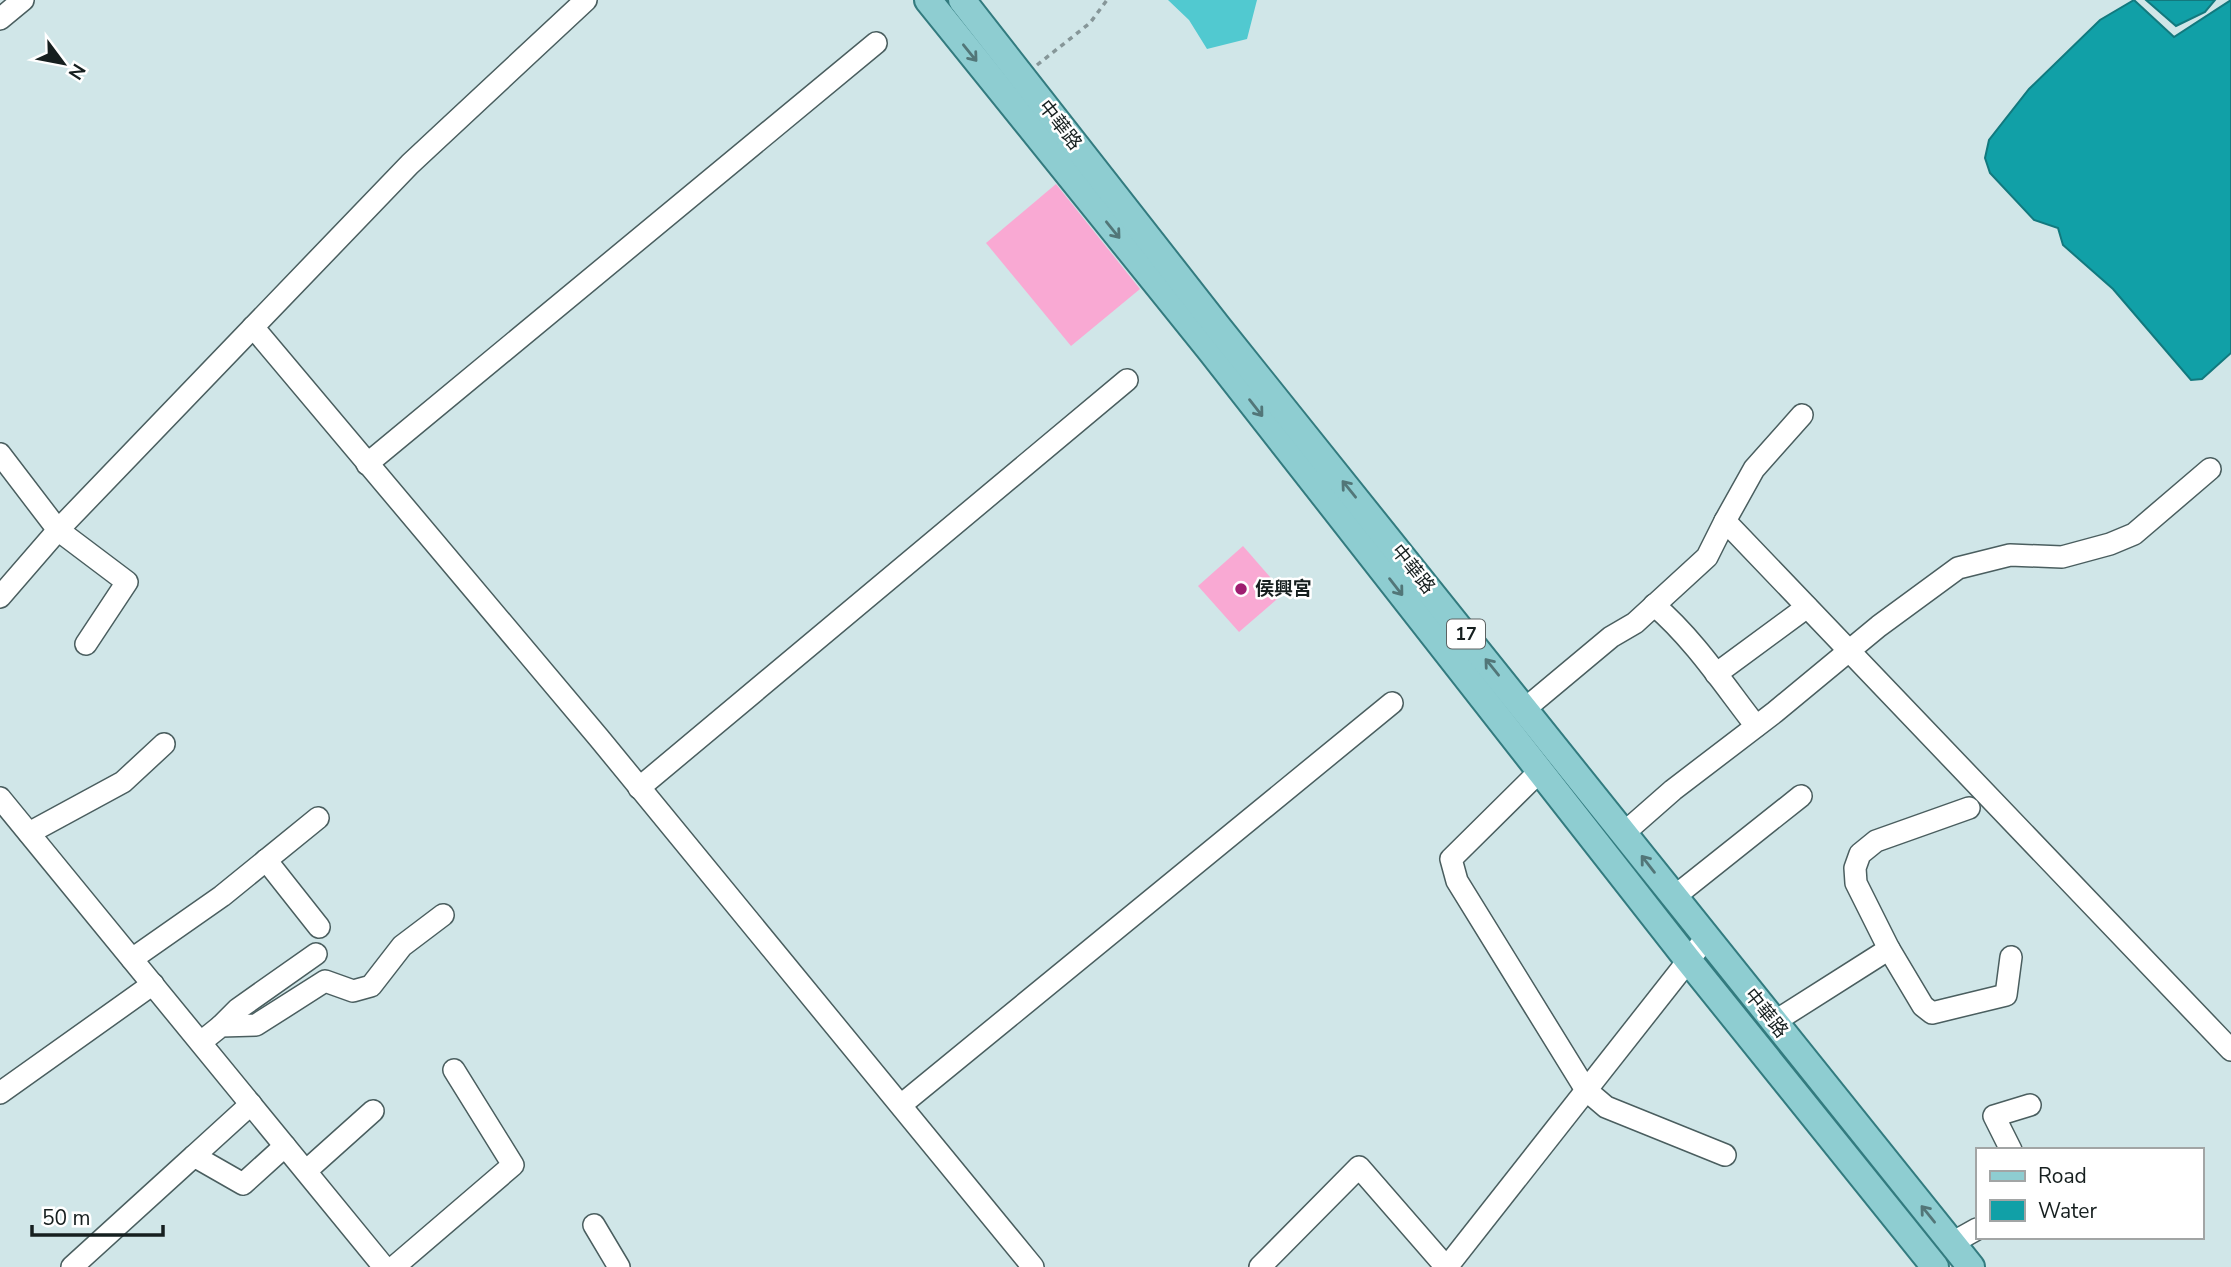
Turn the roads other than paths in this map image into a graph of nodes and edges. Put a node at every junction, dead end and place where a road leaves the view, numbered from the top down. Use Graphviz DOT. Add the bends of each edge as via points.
graph roads {
  1 [pos="23,0"];
  2 [pos="586,0"];
  3 [pos="928,0"];
  4 [pos="962,0"];
  5 [pos="0,19"];
  6 [pos="876,43"];
  7 [pos="253,327"];
  8 [pos="1127,380"];
  9 [pos="1802,415"];
  10 [pos="0,454"];
  11 [pos="367,464"];
  12 [pos="2210,469"];
  13 [pos="1725,522"];
  14 [pos="58,530"];
  15 [pos="0,597"];
  16 [pos="1654,605"];
  17 [pos="1807,607"];
  18 [pos="86,644"];
  19 [pos="1849,651"];
  20 [pos="1716,674"];
  21 [pos="1392,704"];
  22 [pos="1526,708"];
  23 [pos="1756,726"];
  24 [pos="164,744"];
  25 [pos="1540,771"];
  26 [pos="639,788"];
  27 [pos="1801,796"];
  28 [pos="0,798"];
  29 [pos="1969,808"];
  30 [pos="318,818"];
  31 [pos="29,833"];
  32 [pos="1624,833"];
  33 [pos="266,860"];
  34 [pos="1674,897"];
  35 [pos="443,915"];
  36 [pos="319,927"];
  37 [pos="1706,937"];
  38 [pos="1889,949"];
  39 [pos="316,954"];
  40 [pos="2011,957"];
  41 [pos="132,959"];
  42 [pos="1688,960"];
  43 [pos="153,984"];
  44 [pos="1774,1022"];
  45 [pos="221,1026"];
  46 [pos="201,1042"];
  47 [pos="2231,1050"];
  48 [pos="454,1070"];
  49 [pos="1586,1090"];
  50 [pos="0,1093"];
  51 [pos="251,1104"];
  52 [pos="901,1105"];
  53 [pos="2030,1105"];
  54 [pos="373,1111"];
  55 [pos="285,1146"];
  56 [pos="2010,1148"];
  57 [pos="1726,1155"];
  58 [pos="194,1156"];
  59 [pos="306,1171"];
  60 [pos="594,1225"];
  61 [pos="1976,1230"];
  62 [pos="1952,1243"];
  63 [pos="72,1267"];
  64 [pos="384,1267"];
  65 [pos="394,1267"];
  66 [pos="619,1267"];
  67 [pos="1033,1267"];
  68 [pos="1260,1267"];
  69 [pos="1446,1267"];
  70 [pos="1935,1267"];
  71 [pos="1971,1267"];
  1 -- 5 [label="street"];
  2 -- 7 [label="street" via="410,164"];
  3 -- 25 [label="main road, 中華路 / 17, one-way" via="1212,351"];
  22 -- 4 [label="main road, 中華路 / 17, one-way" via="1218,327"];
  6 -- 11 [label="street"];
  7 -- 11 [label="street"];
  7 -- 14 [label="street"];
  8 -- 26 [label="street"];
  9 -- 13 [label="street" via="1754,469"];
  10 -- 14 [label="street"];
  11 -- 26 [label="street"];
  12 -- 19 [label="street" via="2134,534 2110,544 2062,557 2010,555 1958,568"];
  13 -- 16 [label="street" via="1707,557"];
  13 -- 17 [label="street"];
  14 -- 15 [label="street"];
  14 -- 18 [label="street" via="127,582"];
  16 -- 20 [label="street"];
  16 -- 22 [label="street"];
  17 -- 19 [label="street"];
  17 -- 20 [label="street"];
  19 -- 23 [label="street"];
  19 -- 47 [label="street"];
  20 -- 23 [label="street"];
  21 -- 52 [label="street"];
  22 -- 32 [label="main road, 中華路 / 17"];
  23 -- 32 [label="street"];
  24 -- 31 [label="street" via="123,782"];
  25 -- 42 [label="main road, 中華路 / 17"];
  25 -- 49 [label="street" via="1451,859 1457,881"];
  26 -- 52 [label="street"];
  27 -- 34 [label="street"];
  28 -- 31 [label="street"];
  29 -- 38 [label="street" via="1876,841 1860,854 1856,883"];
  30 -- 33 [label="street"];
  31 -- 41 [label="street"];
  34 -- 32 [label="main road, 中華路 / 17, one-way"];
  33 -- 36 [label="street"];
  33 -- 41 [label="street"];
  34 -- 37 [label="main road, 中華路 / 17"];
  35 -- 45 [label="street" via="401,946 372,986 353,991 325,981 256,1025"];
  37 -- 42 [label="street"];
  37 -- 44 [label="main road, 中華路 / 17"];
  38 -- 40 [label="street" via="1923,1006 1932,1013 2006,995"];
  38 -- 44 [label="street"];
  39 -- 45 [label="street"];
  41 -- 43 [label="street"];
  42 -- 49 [label="street"];
  42 -- 70 [label="main road, 中華路 / 17"];
  43 -- 46 [label="street"];
  43 -- 50 [label="street"];
  62 -- 44 [label="main road, 中華路 / 17, one-way"];
  45 -- 46 [label="street"];
  46 -- 51 [label="street"];
  48 -- 65 [label="street" via="513,1165"];
  49 -- 57 [label="street" via="1606,1107"];
  49 -- 69 [label="street"];
  51 -- 55 [label="street"];
  51 -- 58 [label="street"];
  52 -- 67 [label="street"];
  53 -- 56 [label="street" via="1994,1116"];
  54 -- 59 [label="street"];
  55 -- 58 [label="street" via="243,1184"];
  55 -- 59 [label="street"];
  58 -- 63 [label="street"];
  59 -- 64 [label="street"];
  60 -- 66 [label="street"];
  61 -- 62 [label="street"];
  62 -- 71 [label="main road, 中華路 / 17"];
  68 -- 69 [label="street" via="1359,1167"];
}
